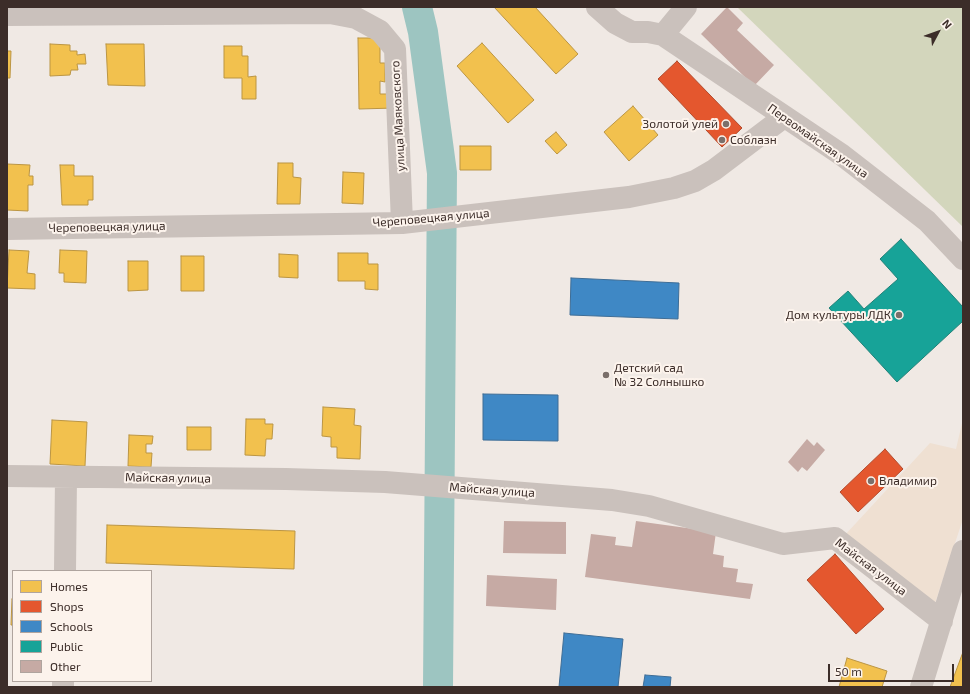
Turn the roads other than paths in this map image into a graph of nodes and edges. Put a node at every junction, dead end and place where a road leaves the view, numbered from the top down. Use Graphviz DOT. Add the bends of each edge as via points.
graph roads {
  1 [pos="597,7"];
  2 [pos="686,7"];
  3 [pos="7,15"];
  4 [pos="662,35"];
  5 [pos="784,117"];
  6 [pos="402,223"];
  7 [pos="7,229"];
  8 [pos="963,258"];
  9 [pos="7,476"];
  10 [pos="66,477"];
  11 [pos="963,551"];
  12 [pos="65,570"];
  13 [pos="956,598"];
  14 [pos="942,621"];
  15 [pos="921,687"];
  1 -- 4 [label="street, Первомайская улица" via="614,22 632,32"];
  2 -- 4 [label="street"];
  3 -- 6 [label="street, улица Маяковского" via="330,13 356,18 380,31 395,48"];
  4 -- 5 [label="street, Первомайская улица"];
  5 -- 6 [label="street, Череповецкая улица" via="714,170 695,181 674,188 629,196"];
  5 -- 8 [label="street, Первомайская улица" via="842,155 927,221"];
  6 -- 7 [label="street, Череповецкая улица"];
  9 -- 10 [label="street, Майская улица"];
  10 -- 12 [label="street"];
  10 -- 14 [label="street, Майская улица" via="286,479 414,485 612,500 649,506 783,544 835,538"];
  11 -- 13 [label="street"];
  13 -- 14 [label="street"];
  14 -- 15 [label="street"];
}
